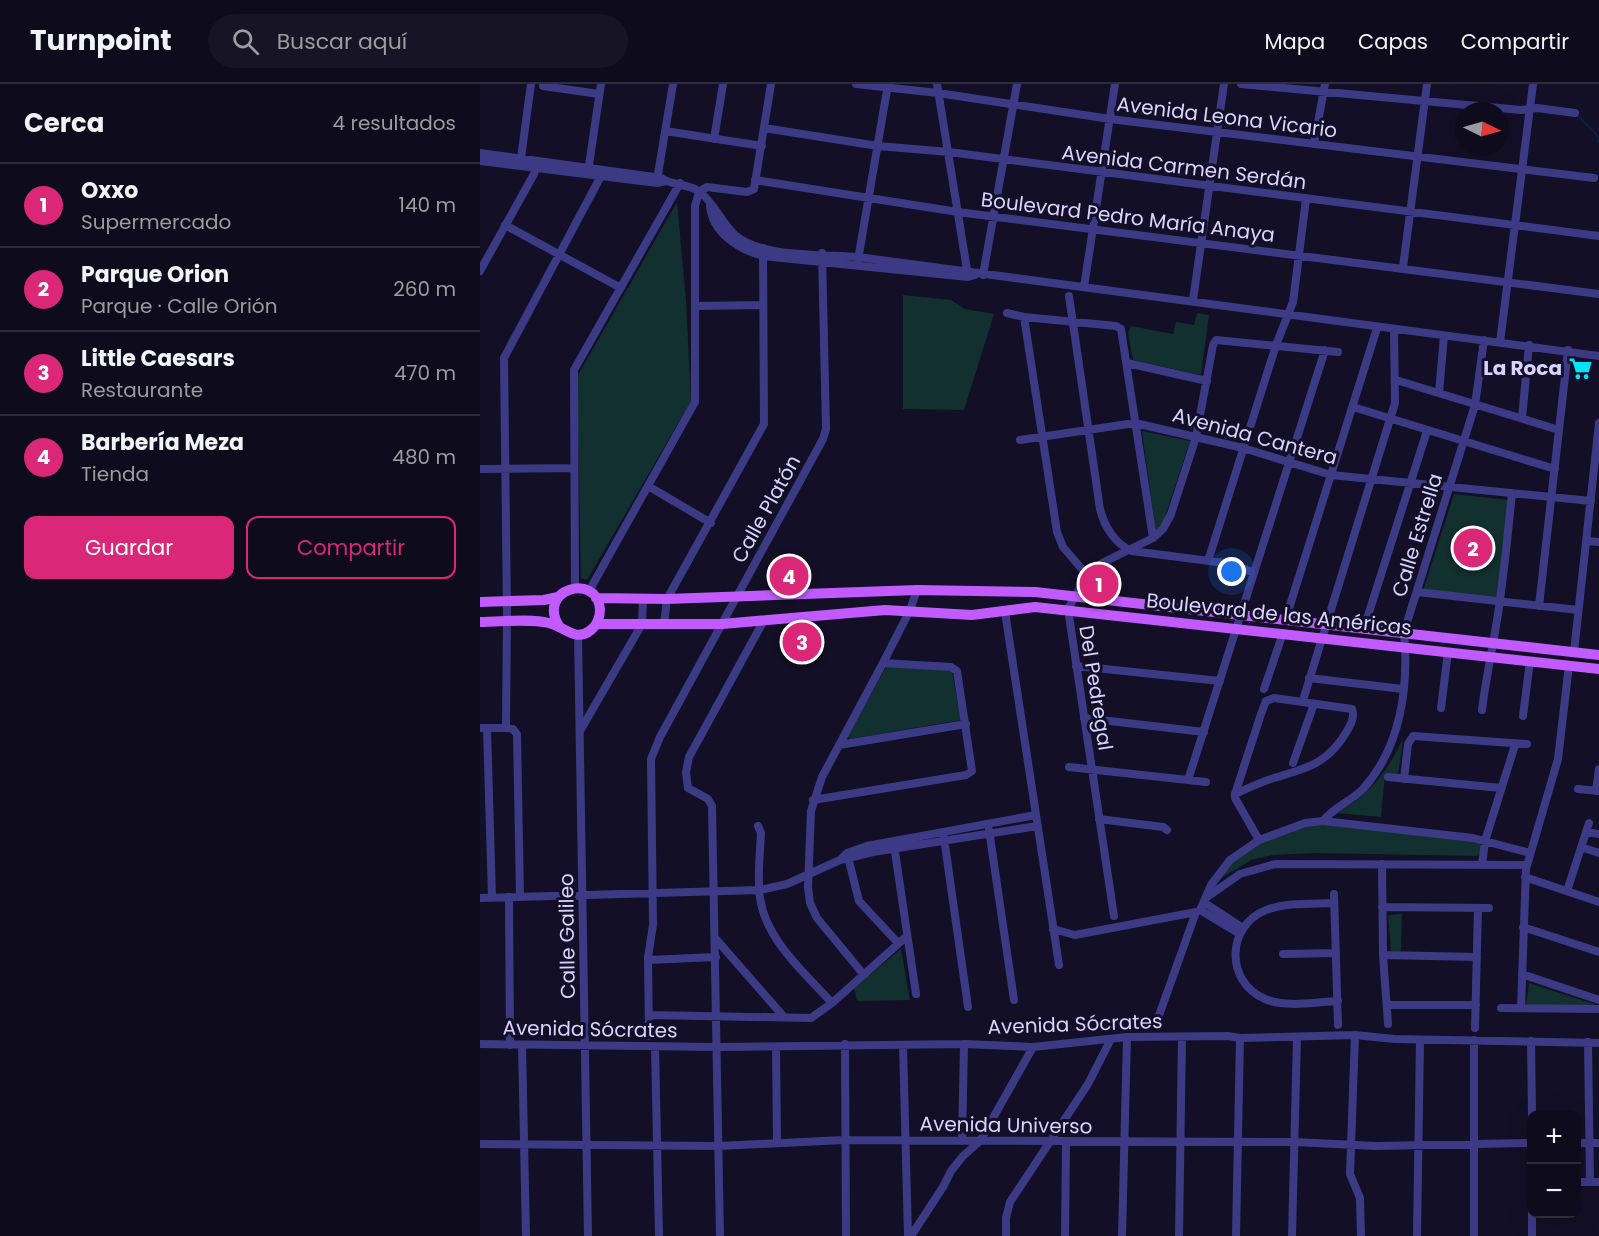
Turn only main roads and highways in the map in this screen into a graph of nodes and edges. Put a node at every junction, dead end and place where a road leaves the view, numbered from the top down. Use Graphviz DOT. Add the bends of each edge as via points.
graph roads {
  1 [pos="1035,592"];
  2 [pos="592,595"];
  3 [pos="558,597"];
  4 [pos="480,602"];
  5 [pos="1035,607"];
  6 [pos="507,612"];
  7 [pos="480,622"];
  8 [pos="596,624"];
  9 [pos="559,626"];
  10 [pos="1599,655"];
  11 [pos="1599,669"];
  1 -- 2 [label="main road, Boulevard de las Américas" via="916,590 643,600"];
  1 -- 5 [label="main road"];
  1 -- 10 [label="main road, Boulevard de las Américas"];
  2 -- 3 [label="main road, Boulevard de las Américas" via="575,588"];
  2 -- 8 [label="main road" via="600,611"];
  3 -- 6 [label="main road"];
  3 -- 9 [label="main road" via="554,613"];
  4 -- 6 [label="main road"];
  5 -- 8 [label="main road, Boulevard de las Américas" via="972,615 910,610 722,624"];
  5 -- 11 [label="main road, Boulevard de las Américas"];
  6 -- 7 [label="main road"];
  6 -- 9 [label="main road"];
  8 -- 9 [label="main road" via="578,635"];
}
